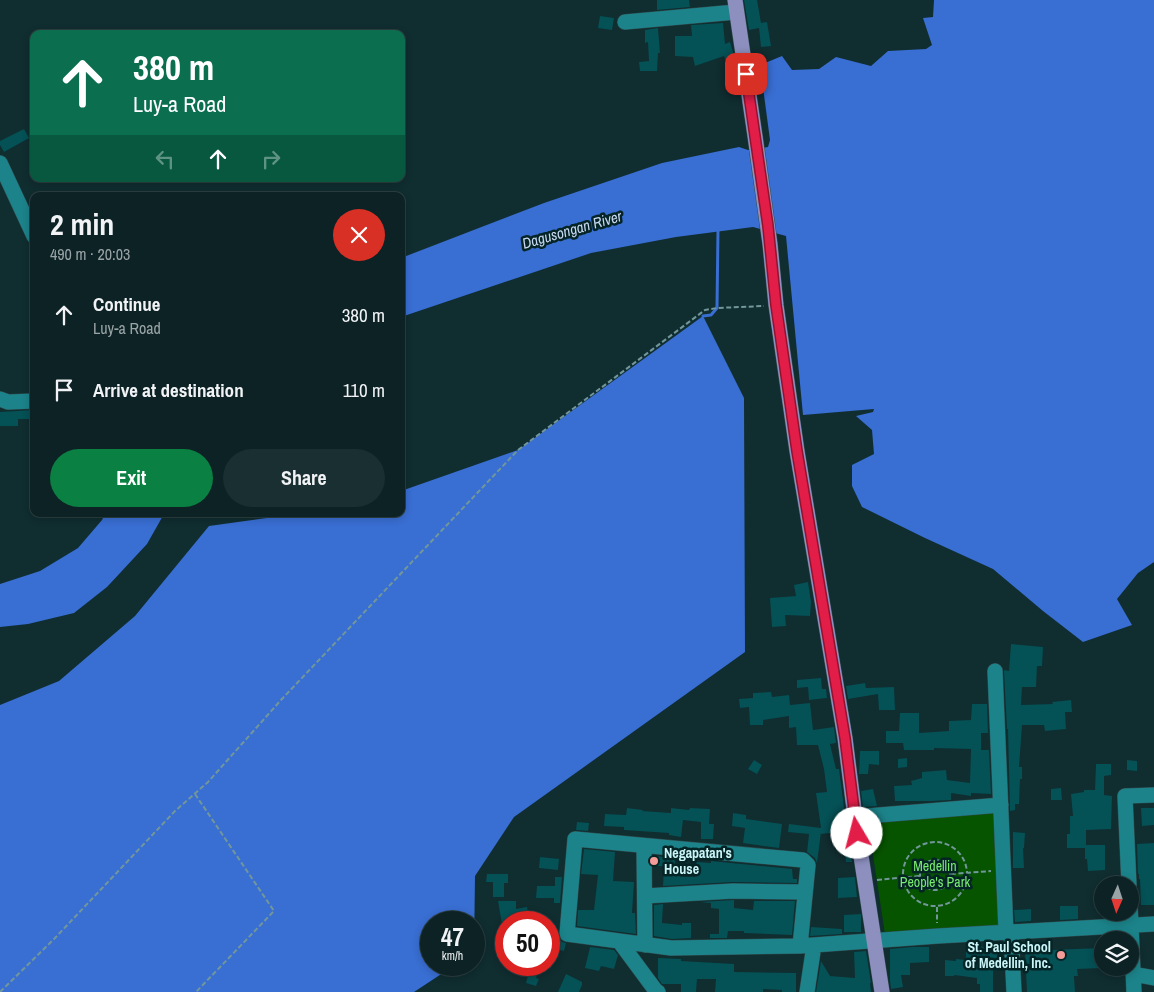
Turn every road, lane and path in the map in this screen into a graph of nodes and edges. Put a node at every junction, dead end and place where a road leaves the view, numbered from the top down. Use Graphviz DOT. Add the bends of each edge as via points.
graph roads {
  1 [pos="736,6"];
  2 [pos="625,22"];
  3 [pos="0,162"];
  4 [pos="30,227"];
  5 [pos="776,305"];
  6 [pos="0,399"];
  7 [pos="30,401"];
  8 [pos="995,671"];
  9 [pos="194,794"];
  10 [pos="1154,795"];
  11 [pos="1001,805"];
  12 [pos="855,817"];
  13 [pos="644,846"];
  14 [pos="1004,870"];
  15 [pos="968,872"];
  16 [pos="951,874"];
  17 [pos="919,876"];
  18 [pos="1129,876"];
  19 [pos="903,877"];
  20 [pos="865,881"];
  21 [pos="805,892"];
  22 [pos="645,896"];
  23 [pos="936,907"];
  24 [pos="1131,921"];
  25 [pos="1154,924"];
  26 [pos="1131,926"];
  27 [pos="1131,931"];
  28 [pos="1008,932"];
  29 [pos="938,936"];
  30 [pos="875,941"];
  31 [pos="619,942"];
  32 [pos="645,945"];
  33 [pos="807,946"];
  34 [pos="1139,975"];
  35 [pos="1133,976"];
  36 [pos="1154,978"];
  37 [pos="0,992"];
  38 [pos="196,992"];
  39 [pos="658,992"];
  40 [pos="807,992"];
  41 [pos="882,992"];
  42 [pos="1014,992"];
  43 [pos="1134,992"];
  1 -- 2 [label="street"];
  1 -- 5 [label="main road"];
  3 -- 4 [label="street"];
  5 -- 9 [label="path" via="705,310 518,450"];
  5 -- 12 [label="main road"];
  6 -- 7 [label="street"];
  8 -- 11 [label="street"];
  9 -- 37 [label="path"];
  9 -- 38 [label="path" via="274,911"];
  10 -- 18 [label="street" via="1125,796"];
  11 -- 12 [label="street"];
  11 -- 14 [label="street"];
  12 -- 20 [label="main road"];
  13 -- 21 [label="street" via="803,860 808,865"];
  13 -- 22 [label="street"];
  13 -- 31 [label="street" via="575,839 568,934"];
  14 -- 15 [label="path"];
  14 -- 28 [label="street"];
  15 -- 16 [label="path"];
  15 -- 19 [label="path" via="965,860 957,850 946,843 933,842 920,845 910,853 904,864"];
  15 -- 23 [label="path" via="967,883 956,900"];
  16 -- 17 [label="path" via="946,886 940,890 926,888"];
  16 -- 17 [label="path" via="949,867 938,859 924,863"];
  17 -- 19 [label="path"];
  19 -- 20 [label="path"];
  19 -- 23 [label="path" via="906,889 914,899"];
  20 -- 30 [label="main road"];
  21 -- 22 [label="street" via="733,891"];
  21 -- 33 [label="street"];
  22 -- 32 [label="street"];
  23 -- 29 [label="path"];
  24 -- 26 [label="street"];
  25 -- 26 [label="street"];
  26 -- 27 [label="street"];
  26 -- 28 [label="street"];
  28 -- 29 [label="street"];
  28 -- 42 [label="street"];
  29 -- 30 [label="street"];
  30 -- 33 [label="street"];
  30 -- 41 [label="main road"];
  31 -- 32 [label="street"];
  31 -- 39 [label="street"];
  32 -- 33 [label="street" via="671,948"];
  33 -- 40 [label="street"];
  34 -- 36 [label="street"];
  35 -- 43 [label="street"];
}
